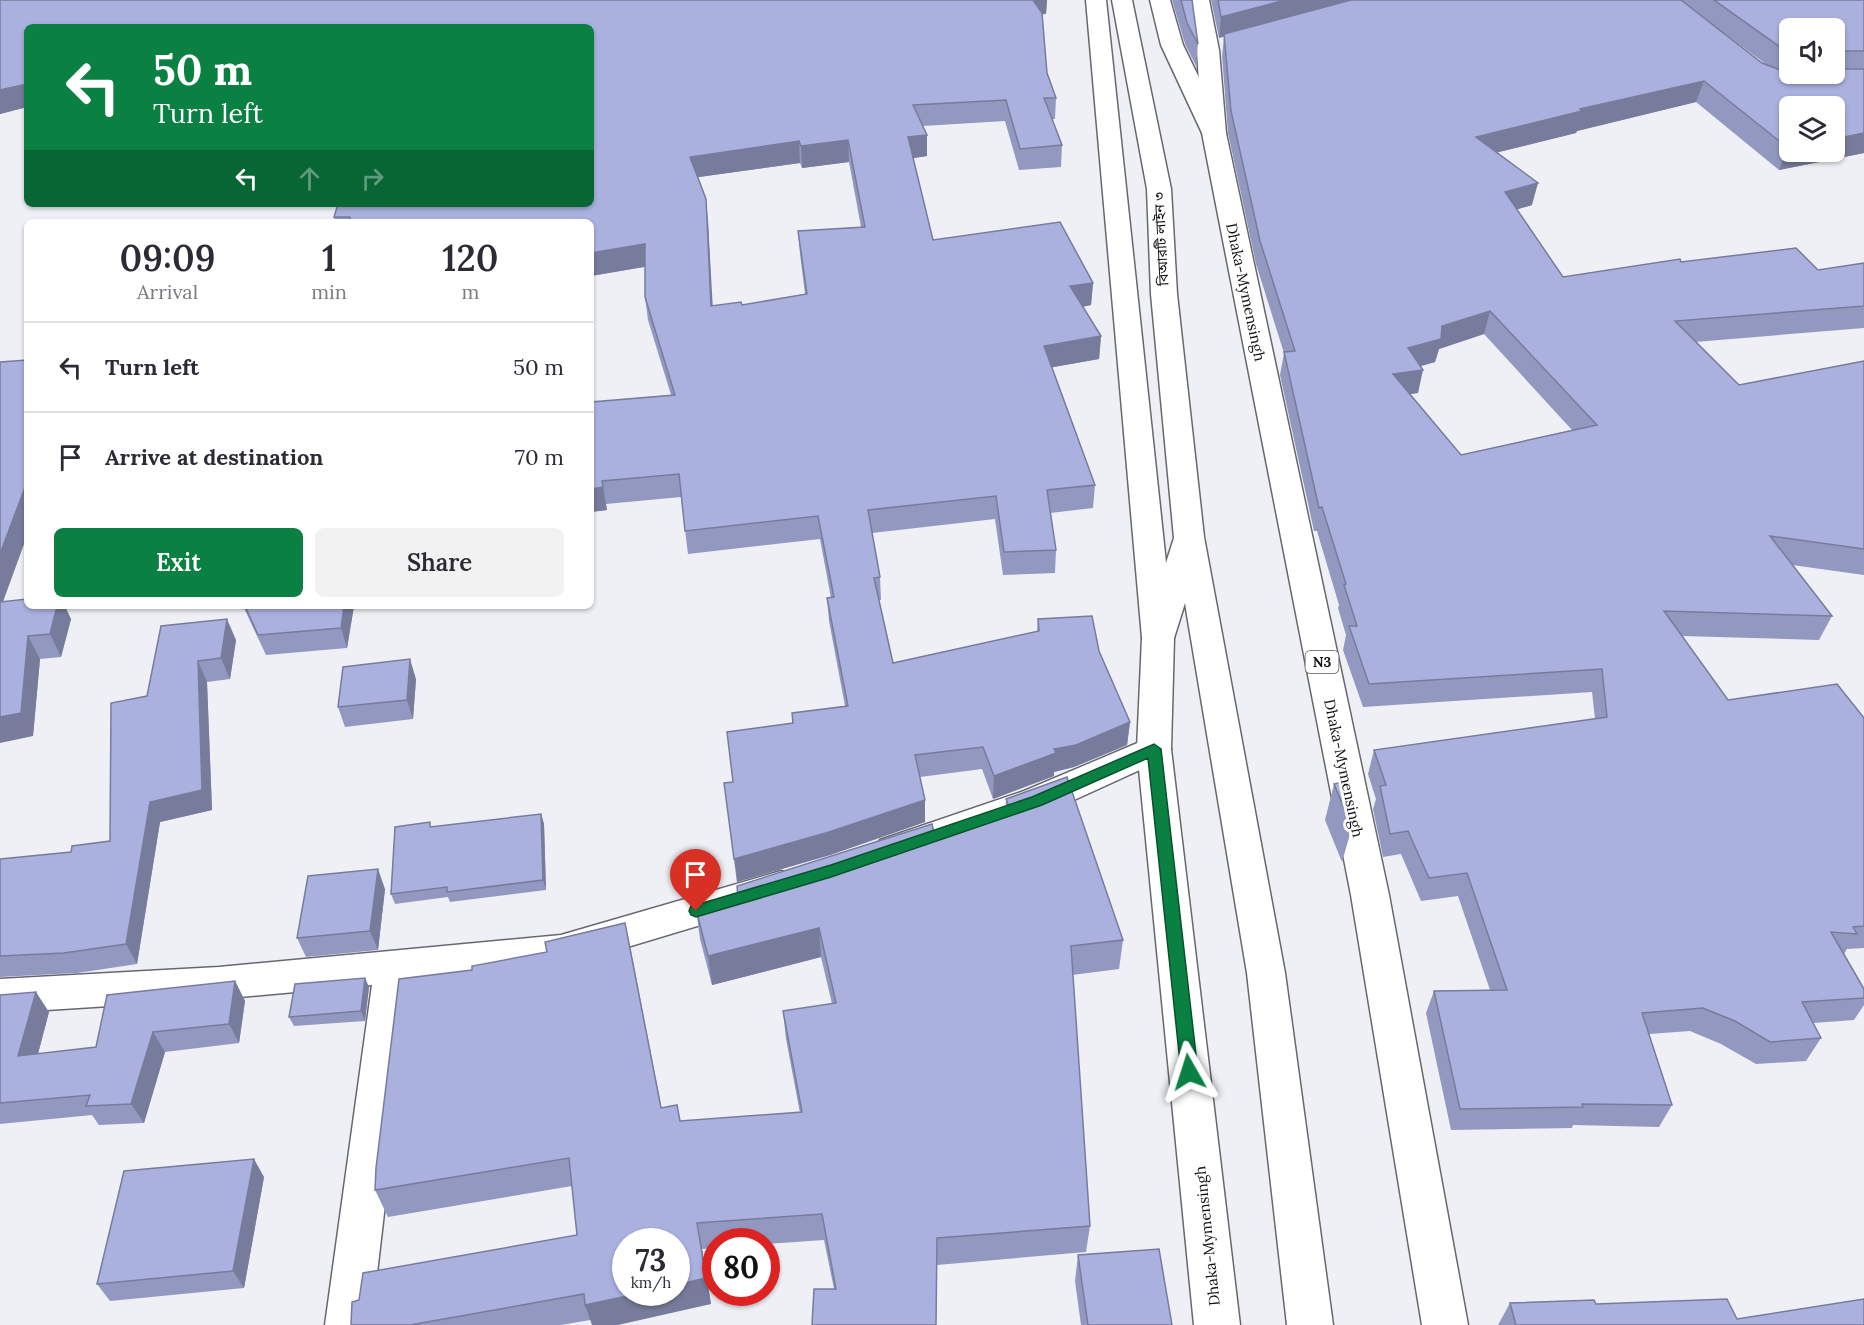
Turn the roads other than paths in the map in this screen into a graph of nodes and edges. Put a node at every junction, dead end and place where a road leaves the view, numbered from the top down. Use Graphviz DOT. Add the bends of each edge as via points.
graph roads {
  1 [pos="1096,0"];
  2 [pos="1122,0"];
  3 [pos="1160,0"];
  4 [pos="1199,0"];
  5 [pos="1214,133"];
  6 [pos="1189,537"];
  7 [pos="1158,638"];
  8 [pos="1154,749"];
  9 [pos="864,860"];
  10 [pos="809,878"];
  11 [pos="394,966"];
  12 [pos="0,996"];
  13 [pos="348,1325"];
  14 [pos="1217,1325"];
  15 [pos="1310,1325"];
  16 [pos="1445,1325"];
  1 -- 7 [label="main road, Dhaka-Mymensingh"];
  2 -- 6 [label="main road, বিআরটি লাইন ৩" via="1159,189 1164,294"];
  3 -- 5 [label="main road" via="1172,45"];
  4 -- 5 [label="main road, Dhaka-Mymensingh / N3" via="1219,47"];
  5 -- 16 [label="main road, Dhaka-Mymensingh / N3" via="1370,895"];
  6 -- 7 [label="main road"];
  6 -- 15 [label="main road, বিআরটি লাইন ৩" via="1266,973"];
  7 -- 8 [label="main road, Dhaka-Mymensingh"];
  8 -- 9 [label="main road" via="1037,801"];
  8 -- 14 [label="main road, Dhaka-Mymensingh"];
  10 -- 11 [label="main road" via="561,951"];
  11 -- 12 [label="main road" via="219,983"];
  11 -- 13 [label="main road"];
}
